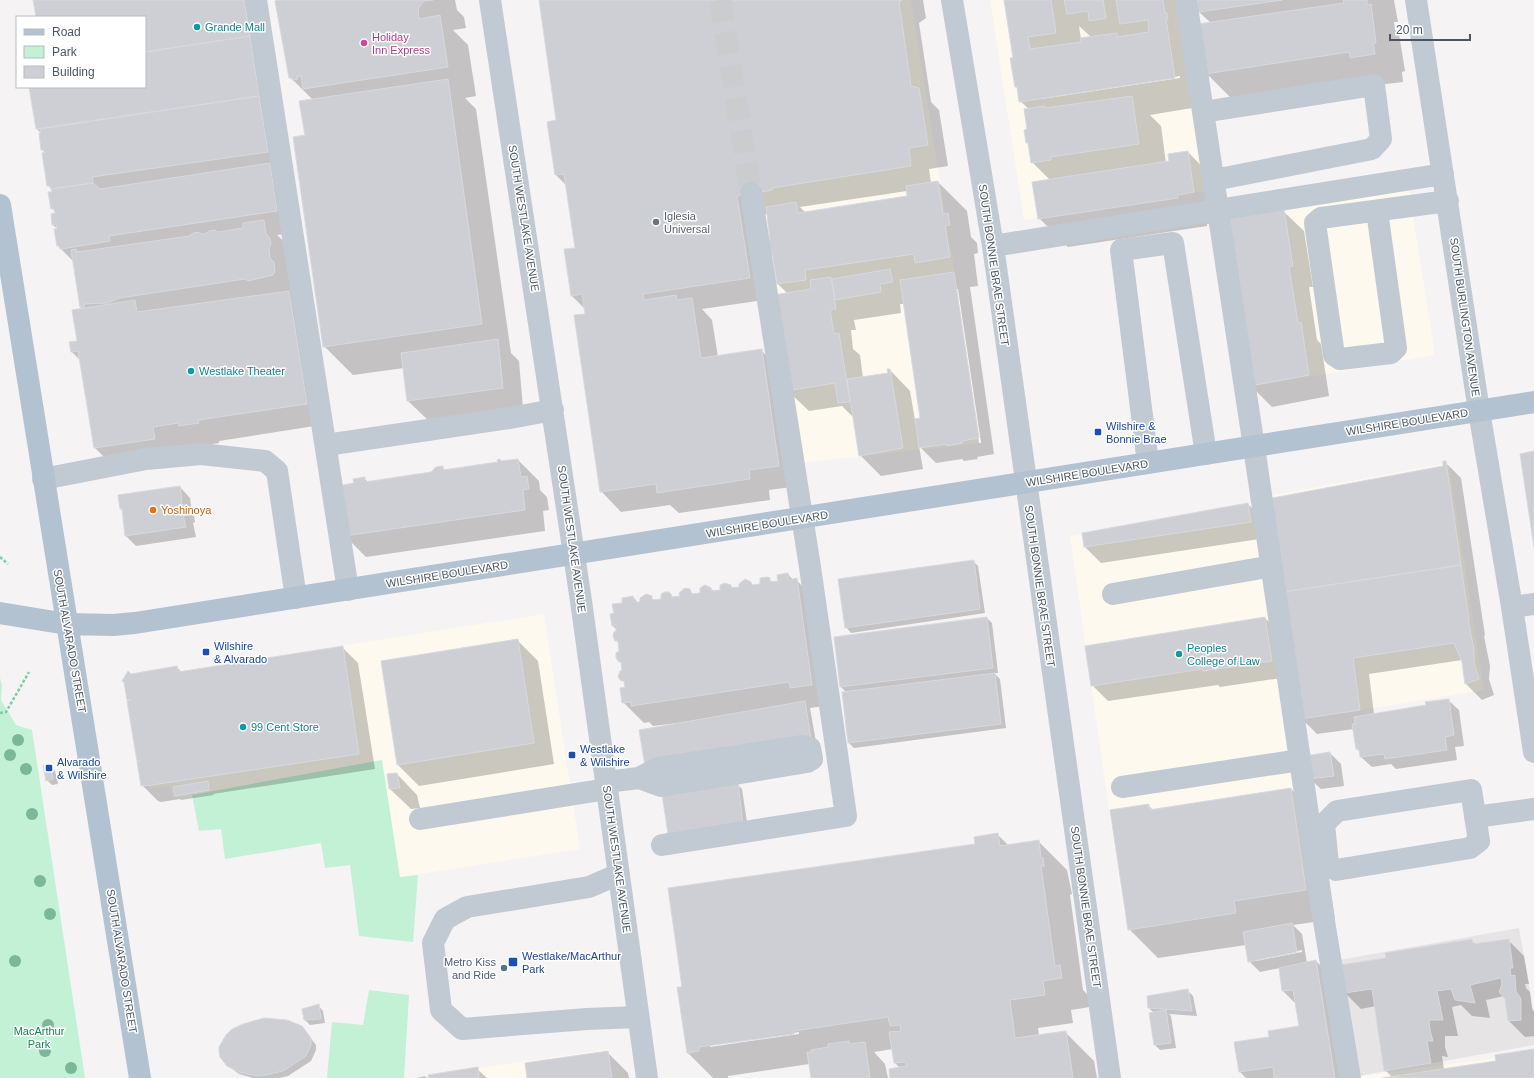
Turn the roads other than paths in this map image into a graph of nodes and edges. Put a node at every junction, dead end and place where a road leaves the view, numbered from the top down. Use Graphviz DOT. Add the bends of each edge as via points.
graph roads {
  1 [pos="256,0"];
  2 [pos="490,0"];
  3 [pos="952,0"];
  4 [pos="1186,0"];
  5 [pos="1416,0"];
  6 [pos="1203,112"];
  7 [pos="1444,174"];
  8 [pos="1214,180"];
  9 [pos="751,193"];
  10 [pos="1448,201"];
  11 [pos="0,205"];
  12 [pos="1218,210"];
  13 [pos="1377,211"];
  14 [pos="992,246"];
  15 [pos="1534,402"];
  16 [pos="553,410"];
  17 [pos="1479,411"];
  18 [pos="326,445"];
  19 [pos="1254,447"];
  20 [pos="1206,454"];
  21 [pos="1148,463"];
  22 [pos="43,479"];
  23 [pos="1026,483"];
  24 [pos="802,518"];
  25 [pos="574,554"];
  26 [pos="1272,566"];
  27 [pos="348,590"];
  28 [pos="1114,594"];
  29 [pos="296,598"];
  30 [pos="1534,604"];
  31 [pos="1512,607"];
  32 [pos="0,613"];
  33 [pos="67,624"];
  34 [pos="836,746"];
  35 [pos="1534,752"];
  36 [pos="1300,760"];
  37 [pos="606,785"];
  38 [pos="1122,787"];
  39 [pos="1534,809"];
  40 [pos="1475,817"];
  41 [pos="420,819"];
  42 [pos="662,845"];
  43 [pos="619,874"];
  44 [pos="638,1017"];
  45 [pos="140,1078"];
  46 [pos="647,1078"];
  47 [pos="1110,1078"];
  48 [pos="1350,1078"];
  1 -- 18 [label="street"];
  2 -- 16 [label="street, SOUTH WESTLAKE AVENUE"];
  3 -- 14 [label="street, SOUTH BONNIE BRAE STREET"];
  4 -- 6 [label="street"];
  5 -- 7 [label="street, SOUTH BURLINGTON AVENUE"];
  6 -- 8 [label="street"];
  6 -- 8 [label="street" via="1374,85 1381,139 1372,149"];
  7 -- 10 [label="street, SOUTH BURLINGTON AVENUE"];
  7 -- 12 [label="street"];
  8 -- 12 [label="street"];
  9 -- 24 [label="street"];
  10 -- 13 [label="street"];
  10 -- 17 [label="street, SOUTH BURLINGTON AVENUE"];
  11 -- 22 [label="main road, SOUTH ALVARADO STREET"];
  12 -- 14 [label="street"];
  12 -- 19 [label="street"];
  13 -- 13 [label="street" via="1321,218 1315,223 1334,355 1340,359 1391,353 1396,348"];
  14 -- 23 [label="street, SOUTH BONNIE BRAE STREET"];
  15 -- 17 [label="main road, WILSHIRE BOULEVARD"];
  16 -- 18 [label="street"];
  16 -- 25 [label="street, SOUTH WESTLAKE AVENUE"];
  17 -- 19 [label="main road, WILSHIRE BOULEVARD"];
  17 -- 31 [label="street, SOUTH BURLINGTON AVENUE"];
  18 -- 27 [label="street"];
  19 -- 20 [label="main road, WILSHIRE BOULEVARD"];
  19 -- 26 [label="street"];
  20 -- 21 [label="main road, WILSHIRE BOULEVARD"];
  20 -- 21 [label="street" via="1173,243 1121,250"];
  21 -- 23 [label="main road, WILSHIRE BOULEVARD"];
  22 -- 29 [label="street" via="146,459 200,454 265,461 277,471"];
  22 -- 33 [label="main road, SOUTH ALVARADO STREET"];
  23 -- 24 [label="main road, WILSHIRE BOULEVARD"];
  23 -- 47 [label="street, SOUTH BONNIE BRAE STREET"];
  24 -- 25 [label="main road, WILSHIRE BOULEVARD"];
  24 -- 34 [label="street"];
  25 -- 27 [label="main road, WILSHIRE BOULEVARD"];
  25 -- 37 [label="street, SOUTH WESTLAKE AVENUE"];
  26 -- 28 [label="street"];
  26 -- 36 [label="street"];
  27 -- 29 [label="main road, WILSHIRE BOULEVARD"];
  29 -- 33 [label="main road, WILSHIRE BOULEVARD" via="135,623"];
  30 -- 31 [label="street"];
  31 -- 35 [label="street, SOUTH BURLINGTON AVENUE"];
  32 -- 33 [label="main road, WILSHIRE BOULEVARD"];
  33 -- 45 [label="main road, SOUTH ALVARADO STREET"];
  34 -- 37 [label="street" via="810,748 812,759 807,762 661,786 639,778"];
  34 -- 42 [label="street" via="846,816"];
  36 -- 38 [label="street"];
  36 -- 48 [label="street" via="1320,903"];
  37 -- 41 [label="street"];
  37 -- 43 [label="street, SOUTH WESTLAKE AVENUE"];
  39 -- 40 [label="street"];
  40 -- 40 [label="street" via="1471,790 1337,812 1324,824 1328,864 1336,870 1470,848 1479,842"];
  43 -- 44 [label="street, SOUTH WESTLAKE AVENUE"];
  43 -- 44 [label="street" via="589,887 467,907 445,919 433,943 441,1010 462,1028"];
  44 -- 46 [label="street, SOUTH WESTLAKE AVENUE"];
}
